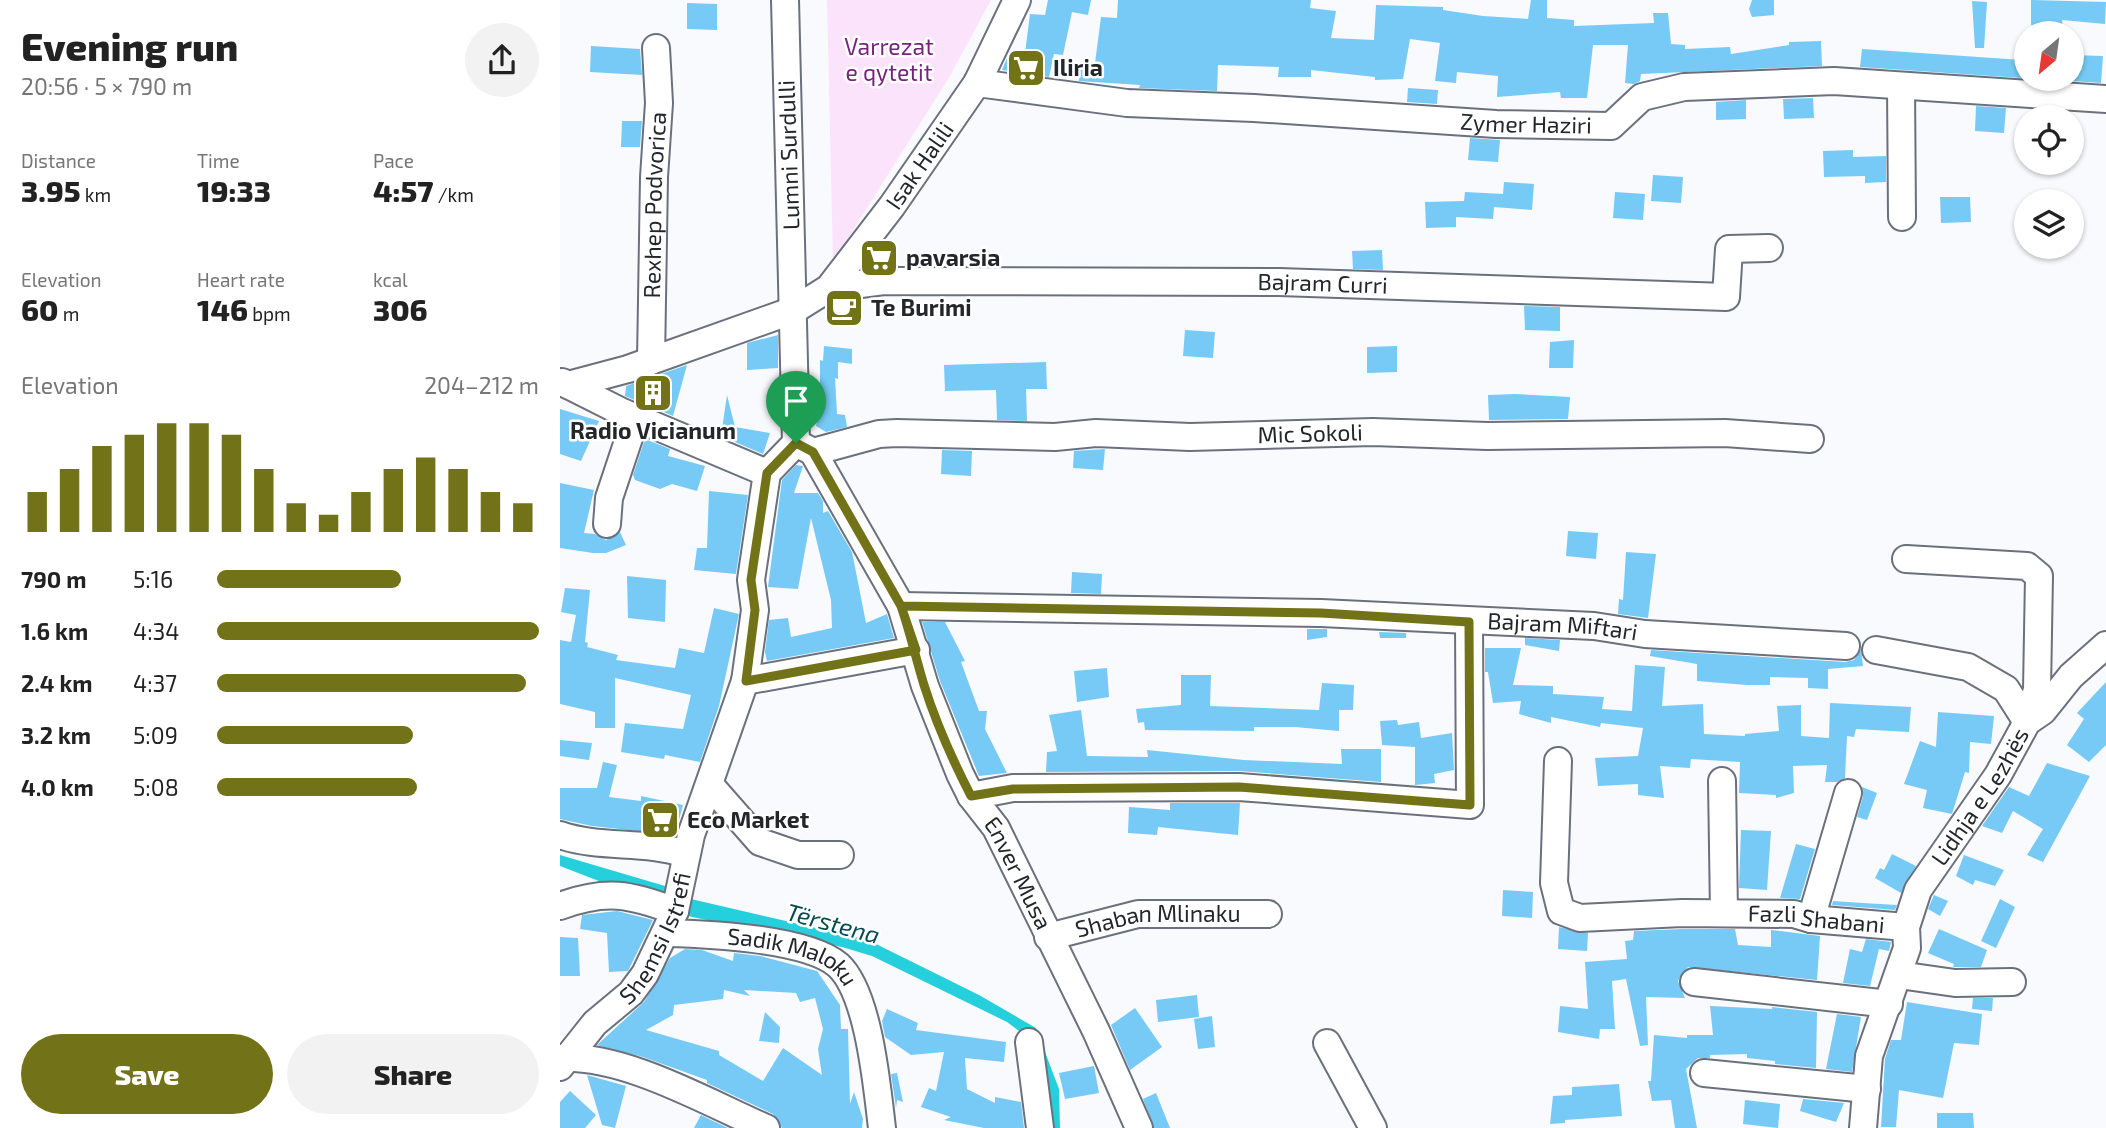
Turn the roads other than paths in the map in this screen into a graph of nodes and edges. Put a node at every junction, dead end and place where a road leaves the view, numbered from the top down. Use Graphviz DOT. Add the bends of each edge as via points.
graph roads {
  1 [pos="785,0"];
  2 [pos="1017,0"];
  3 [pos="656,48"];
  4 [pos="977,83"];
  5 [pos="1900,86"];
  6 [pos="2106,99"];
  7 [pos="1902,216"];
  8 [pos="1769,248"];
  9 [pos="829,288"];
  10 [pos="794,310"];
  11 [pos="639,365"];
  12 [pos="564,383"];
  13 [pos="628,414"];
  14 [pos="1810,439"];
  15 [pos="804,447"];
  16 [pos="767,473"];
  17 [pos="607,524"];
  18 [pos="1906,559"];
  19 [pos="901,606"];
  20 [pos="1469,622"];
  21 [pos="2106,645"];
  22 [pos="1846,646"];
  23 [pos="916,650"];
  24 [pos="1876,650"];
  25 [pos="746,681"];
  26 [pos="2027,722"];
  27 [pos="1558,761"];
  28 [pos="1722,782"];
  29 [pos="710,785"];
  30 [pos="1848,793"];
  31 [pos="971,796"];
  32 [pos="560,835"];
  33 [pos="840,855"];
  34 [pos="684,867"];
  35 [pos="560,906"];
  36 [pos="1724,913"];
  37 [pos="1268,914"];
  38 [pos="1811,919"];
  39 [pos="670,922"];
  40 [pos="1906,928"];
  41 [pos="1048,937"];
  42 [pos="1899,975"];
  43 [pos="1694,982"];
  44 [pos="2012,982"];
  45 [pos="1889,1004"];
  46 [pos="1028,1042"];
  47 [pos="1327,1044"];
  48 [pos="562,1061"];
  49 [pos="1704,1073"];
  50 [pos="1867,1089"];
  51 [pos="766,1128"];
  52 [pos="881,1128"];
  53 [pos="1040,1128"];
  54 [pos="1139,1128"];
  55 [pos="1373,1128"];
  56 [pos="1863,1128"];
  1 -- 10 [label="street, Lumni Surdulli"];
  2 -- 4 [label="street, Isak Halili"];
  3 -- 11 [label="street, Rexhep Podvorica" via="659,103"];
  4 -- 5 [label="street, Zymer Haziri" via="1127,103 1611,127 1642,97 1675,89 1834,81"];
  4 -- 9 [label="street, Isak Halili"];
  5 -- 6 [label="street, Zymer Haziri"];
  5 -- 7 [label="street"];
  8 -- 9 [label="street, Bajram Curri" via="1729,249 1726,297 1243,281 884,281"];
  9 -- 10 [label="street, Isak Halili"];
  10 -- 11 [label="street, Isak Halili"];
  10 -- 15 [label="street"];
  11 -- 12 [label="street, Isak Halili"];
  11 -- 13 [label="street, Rexhep Podvorica" via="616,399"];
  12 -- 13 [label="street"];
  13 -- 16 [label="street"];
  13 -- 17 [label="street, Rexhep Podvorica"];
  14 -- 15 [label="street, Mic Sokoli" via="1725,433 1487,436 1373,432 1190,437 1096,433 1055,437 907,433"];
  15 -- 16 [label="street"];
  15 -- 19 [label="street, Enver Musa"];
  16 -- 25 [label="street, Shemsi Istrefi" via="751,580 755,610"];
  18 -- 26 [label="street" via="2027,566 2039,576 2036,690"];
  19 -- 20 [label="street, Bajram Miftari" via="1321,613"];
  19 -- 23 [label="street, Enver Musa"];
  20 -- 22 [label="street, Bajram Miftari" via="1594,626 1645,634"];
  20 -- 31 [label="street" via="1470,805 1239,787 1013,789"];
  21 -- 26 [label="street, Lidhja e Lezhës"];
  23 -- 25 [label="street"];
  23 -- 31 [label="street, Enver Musa" via="925,686"];
  24 -- 26 [label="street" via="1968,667 2006,689"];
  25 -- 29 [label="street, Shemsi Istrefi"];
  26 -- 40 [label="street, Lidhja e Lezhës" via="1998,775 1918,890"];
  27 -- 36 [label="street, Fazli Shabani" via="1554,883 1561,911 1580,918"];
  28 -- 36 [label="street, Fazli Shabani"];
  29 -- 33 [label="street" via="760,842 798,855"];
  29 -- 34 [label="street, Shemsi Istrefi"];
  30 -- 38 [label="street"];
  31 -- 41 [label="street, Enver Musa" via="996,828"];
  32 -- 34 [label="street" via="576,841 666,847"];
  34 -- 39 [label="street, Shemsi Istrefi"];
  35 -- 39 [label="street, Sadik Maloku" via="586,896 624,894"];
  36 -- 38 [label="street, Fazli Shabani"];
  37 -- 41 [label="street, Shaban Mlinaku" via="1138,914"];
  38 -- 40 [label="street, Fazli Shabani"];
  39 -- 48 [label="street, Shemsi Istrefi" via="631,993"];
  39 -- 52 [label="street, Sadik Maloku" via="820,954 839,966 855,989 870,1044"];
  40 -- 42 [label="street, Lidhja e Lezhës" via="1907,948"];
  41 -- 54 [label="street, Enver Musa"];
  42 -- 44 [label="street" via="1955,983"];
  42 -- 45 [label="street, Lidhja e Lezhës"];
  43 -- 45 [label="street"];
  45 -- 50 [label="street, Lidhja e Lezhës" via="1869,1056"];
  46 -- 53 [label="street"];
  47 -- 55 [label="street"];
  48 -- 51 [label="street" via="600,1061"];
  49 -- 50 [label="street"];
  50 -- 56 [label="street, Lidhja e Lezhës"];
}
